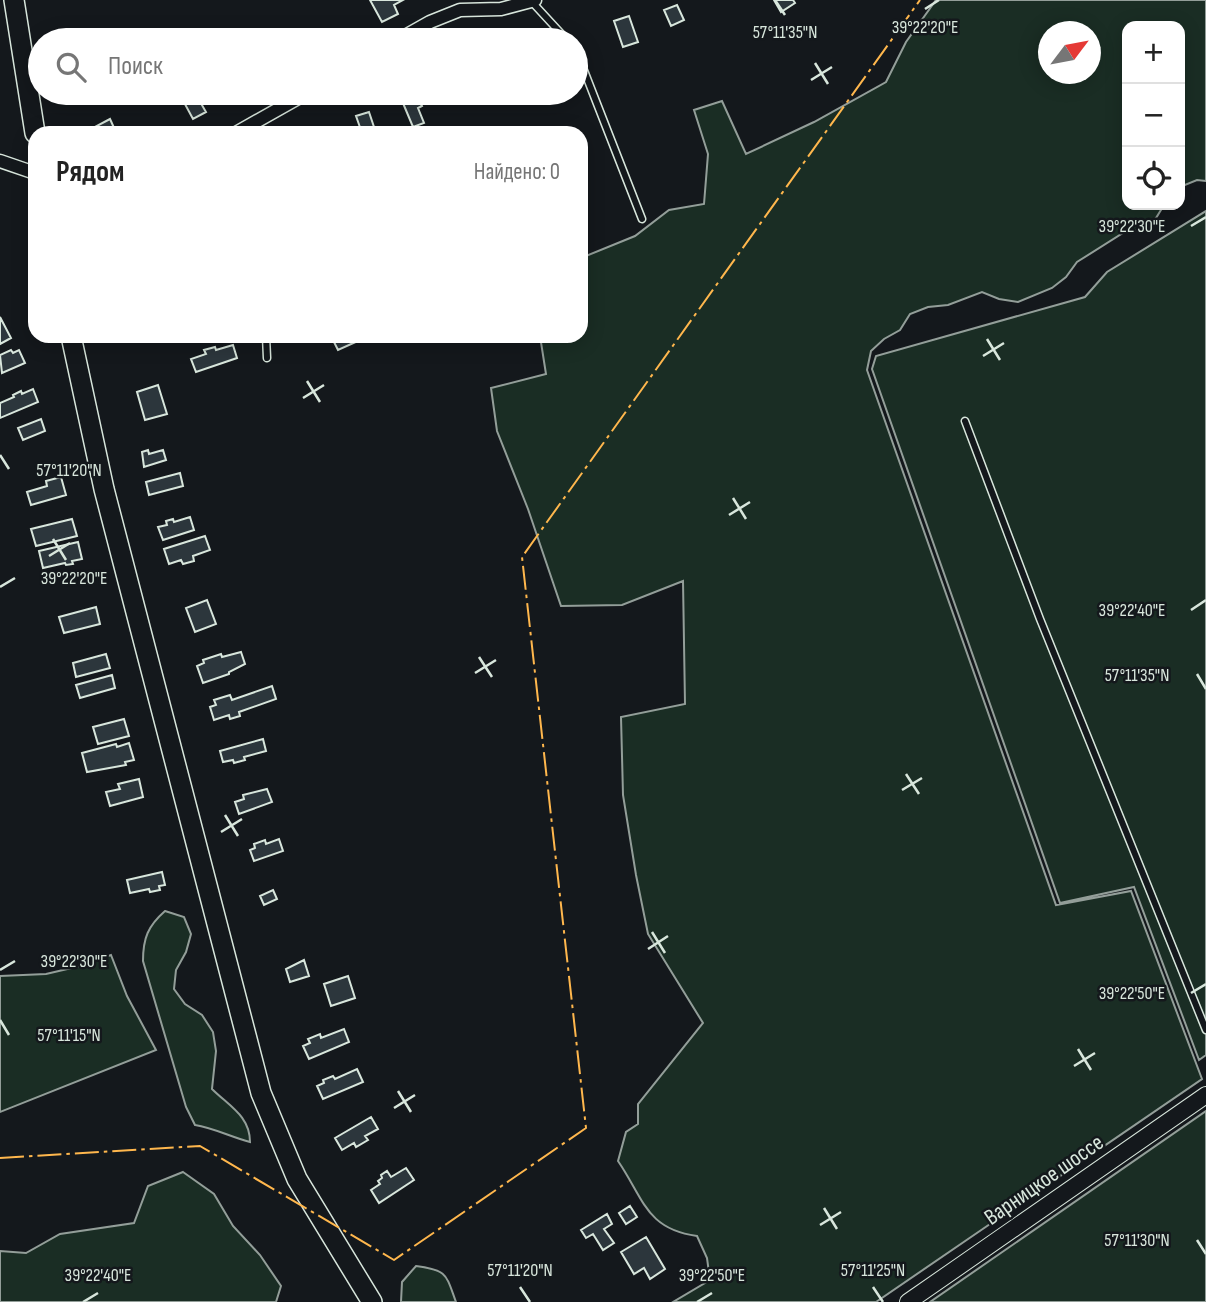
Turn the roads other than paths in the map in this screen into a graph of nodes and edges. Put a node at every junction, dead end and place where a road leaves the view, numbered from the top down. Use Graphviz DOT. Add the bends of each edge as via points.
graph roads {
  1 [pos="14,0"];
  2 [pos="533,0"];
  3 [pos="419,28"];
  4 [pos="557,28"];
  5 [pos="588,81"];
  6 [pos="28,89"];
  7 [pos="31,105"];
  8 [pos="286,105"];
  9 [pos="34,126"];
  10 [pos="248,126"];
  11 [pos="0,161"];
  12 [pos="28,171"];
  13 [pos="642,219"];
  14 [pos="73,343"];
  15 [pos="267,343"];
  16 [pos="267,358"];
  17 [pos="965,421"];
  18 [pos="1206,1030"];
  19 [pos="1206,1095"];
  20 [pos="372,1302"];
  21 [pos="908,1302"];
  1 -- 6 [label="main road"];
  2 -- 3 [label="street" via="501,9 460,10"];
  2 -- 4 [label="lane"];
  5 -- 13 [label="lane"];
  7 -- 9 [label="main road"];
  8 -- 10 [label="street"];
  11 -- 12 [label="street"];
  14 -- 20 [label="main road" via="108,502 261,1093 297,1179"];
  15 -- 16 [label="lane"];
  17 -- 18 [label="lane"];
  19 -- 21 [label="street, Варницкое шоссе"];
}
